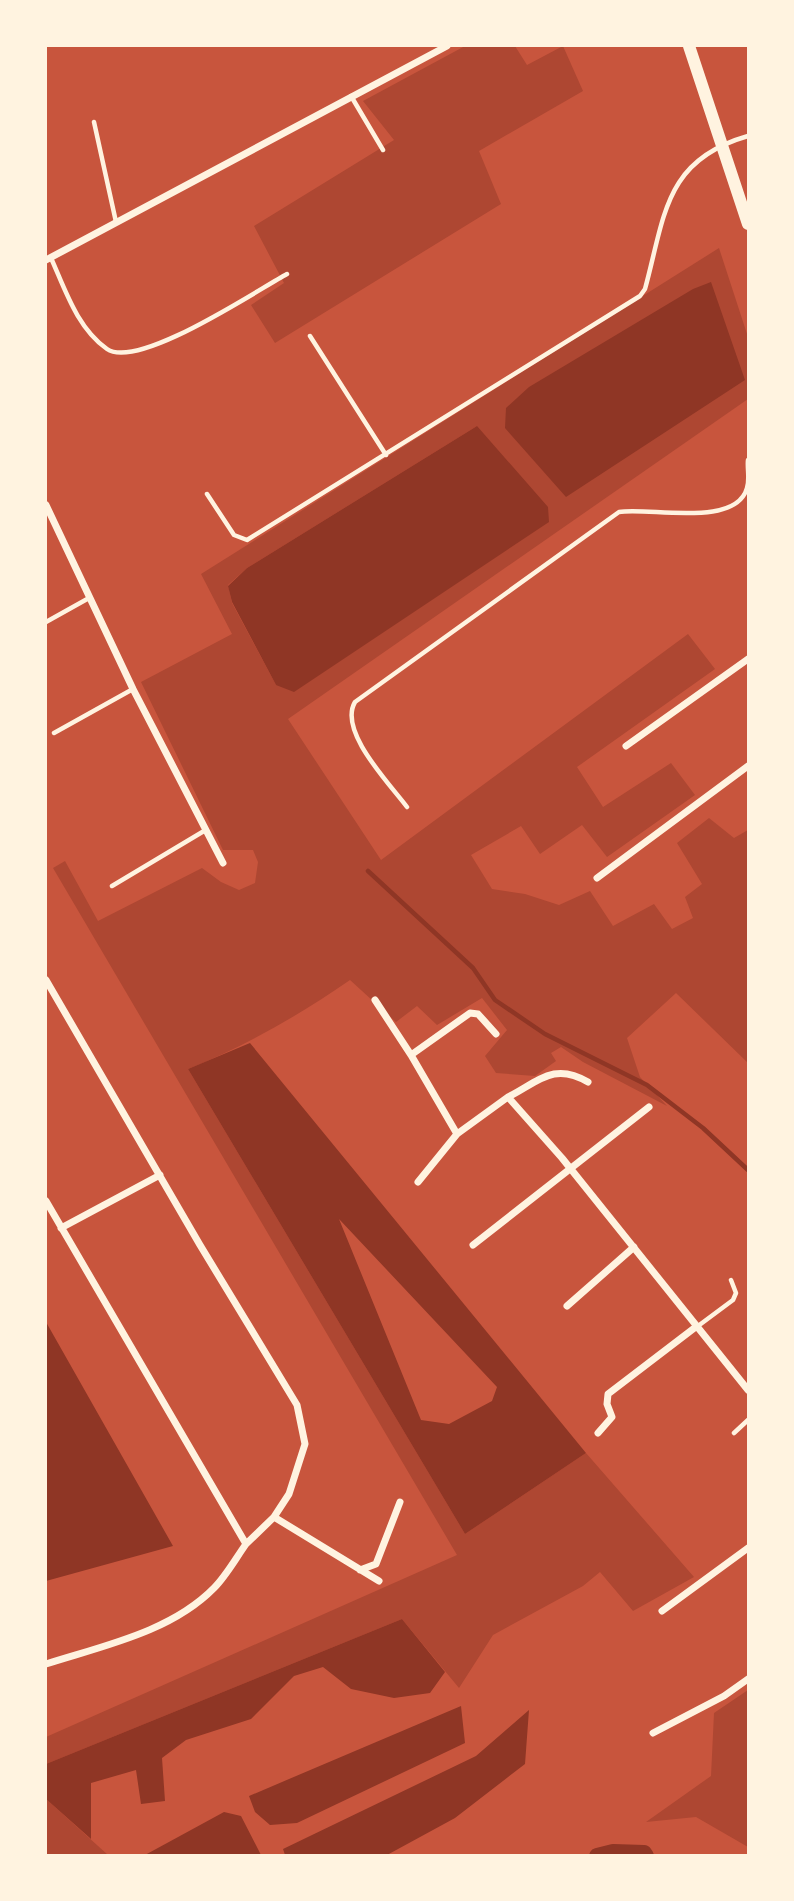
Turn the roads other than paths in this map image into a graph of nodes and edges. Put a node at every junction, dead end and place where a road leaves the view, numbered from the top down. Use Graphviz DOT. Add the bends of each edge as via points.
graph roads {
  1 [pos="447,46"];
  2 [pos="690,46"];
  3 [pos="351,96"];
  4 [pos="94,122"];
  5 [pos="748,135"];
  6 [pos="722,143"];
  7 [pos="383,150"];
  8 [pos="116,222"];
  9 [pos="748,224"];
  10 [pos="48,258"];
  11 [pos="286,274"];
  12 [pos="310,336"];
  13 [pos="386,456"];
  14 [pos="748,460"];
  15 [pos="207,494"];
  16 [pos="46,505"];
  17 [pos="89,598"];
  18 [pos="46,622"];
  19 [pos="748,659"];
  20 [pos="133,689"];
  21 [pos="54,733"];
  22 [pos="626,746"];
  23 [pos="748,766"];
  24 [pos="407,807"];
  25 [pos="204,831"];
  26 [pos="223,863"];
  27 [pos="597,878"];
  28 [pos="112,886"];
  29 [pos="46,980"];
  30 [pos="375,1000"];
  31 [pos="496,1034"];
  32 [pos="411,1055"];
  33 [pos="588,1082"];
  34 [pos="508,1097"];
  35 [pos="649,1107"];
  36 [pos="457,1134"];
  37 [pos="570,1170"];
  38 [pos="160,1175"];
  39 [pos="418,1182"];
  40 [pos="46,1201"];
  41 [pos="61,1228"];
  42 [pos="473,1245"];
  43 [pos="634,1247"];
  44 [pos="731,1280"];
  45 [pos="567,1306"];
  46 [pos="697,1326"];
  47 [pos="748,1390"];
  48 [pos="748,1420"];
  49 [pos="598,1433"];
  50 [pos="734,1433"];
  51 [pos="400,1502"];
  52 [pos="274,1517"];
  53 [pos="246,1544"];
  54 [pos="748,1548"];
  55 [pos="360,1570"];
  56 [pos="379,1581"];
  57 [pos="662,1611"];
  58 [pos="46,1664"];
  59 [pos="748,1679"];
  60 [pos="653,1733"];
  1 -- 3 [label="street"];
  2 -- 6 [label="street"];
  3 -- 7 [label="lane"];
  3 -- 8 [label="street"];
  4 -- 8 [label="lane"];
  5 -- 6 [label="lane"];
  6 -- 9 [label="street"];
  6 -- 13 [label="lane" via="699,158 672,191 640,296"];
  8 -- 10 [label="street"];
  10 -- 11 [label="lane" via="84,325 108,350 119,354 160,345"];
  12 -- 13 [label="lane"];
  13 -- 15 [label="lane" via="247,540 234,536"];
  14 -- 24 [label="lane" via="748,487 727,508 687,513 619,512 355,702 349,721 356,737"];
  16 -- 17 [label="street"];
  17 -- 18 [label="lane"];
  17 -- 20 [label="street"];
  19 -- 22 [label="street"];
  20 -- 21 [label="lane"];
  20 -- 25 [label="street"];
  23 -- 27 [label="street"];
  25 -- 26 [label="street"];
  25 -- 28 [label="lane"];
  29 -- 38 [label="street"];
  30 -- 32 [label="street"];
  31 -- 32 [label="street" via="478,1014 470,1013"];
  32 -- 36 [label="street"];
  33 -- 34 [label="street" via="556,1072"];
  34 -- 36 [label="street"];
  34 -- 37 [label="street"];
  35 -- 37 [label="street"];
  36 -- 39 [label="street"];
  37 -- 42 [label="street"];
  37 -- 43 [label="street"];
  38 -- 41 [label="street"];
  38 -- 52 [label="street" via="297,1405 305,1444 289,1494"];
  40 -- 41 [label="street"];
  41 -- 53 [label="street"];
  43 -- 45 [label="street"];
  43 -- 46 [label="street"];
  44 -- 46 [label="lane" via="736,1293 733,1300"];
  46 -- 47 [label="street"];
  46 -- 49 [label="street" via="608,1394 612,1417"];
  48 -- 50 [label="lane"];
  51 -- 55 [label="street" via="376,1564"];
  52 -- 53 [label="street"];
  52 -- 55 [label="street"];
  53 -- 58 [label="street" via="214,1588 173,1619"];
  54 -- 57 [label="street"];
  55 -- 56 [label="street"];
  59 -- 60 [label="street"];
}
